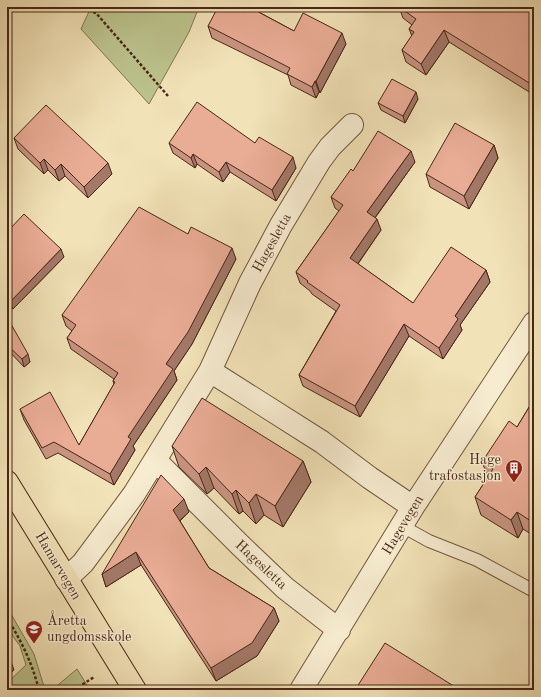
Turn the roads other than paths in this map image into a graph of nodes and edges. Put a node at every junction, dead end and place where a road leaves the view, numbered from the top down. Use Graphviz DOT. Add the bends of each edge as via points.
graph roads {
  1 [pos="352,125"];
  2 [pos="534,323"];
  3 [pos="210,371"];
  4 [pos="155,460"];
  5 [pos="7,482"];
  6 [pos="413,507"];
  7 [pos="402,526"];
  8 [pos="66,579"];
  9 [pos="534,591"];
  10 [pos="339,630"];
  11 [pos="135,690"];
  12 [pos="301,690"];
  1 -- 3 [label="street, Hagesletta" via="319,162 281,225 250,283"];
  2 -- 6 [label="street, Hagevegen"];
  3 -- 4 [label="street, Hagesletta"];
  3 -- 6 [label="street" via="328,446"];
  4 -- 8 [label="street, Hagesletta" via="105,534 83,563"];
  4 -- 10 [label="street, Hagesletta" via="285,588"];
  5 -- 8 [label="main road, Hamarvegen"];
  6 -- 7 [label="street, Hagevegen"];
  7 -- 9 [label="lane" via="429,541 477,560"];
  7 -- 10 [label="street, Hagevegen"];
  8 -- 11 [label="main road, Hamarvegen"];
  10 -- 12 [label="street, Hagevegen"];
}
